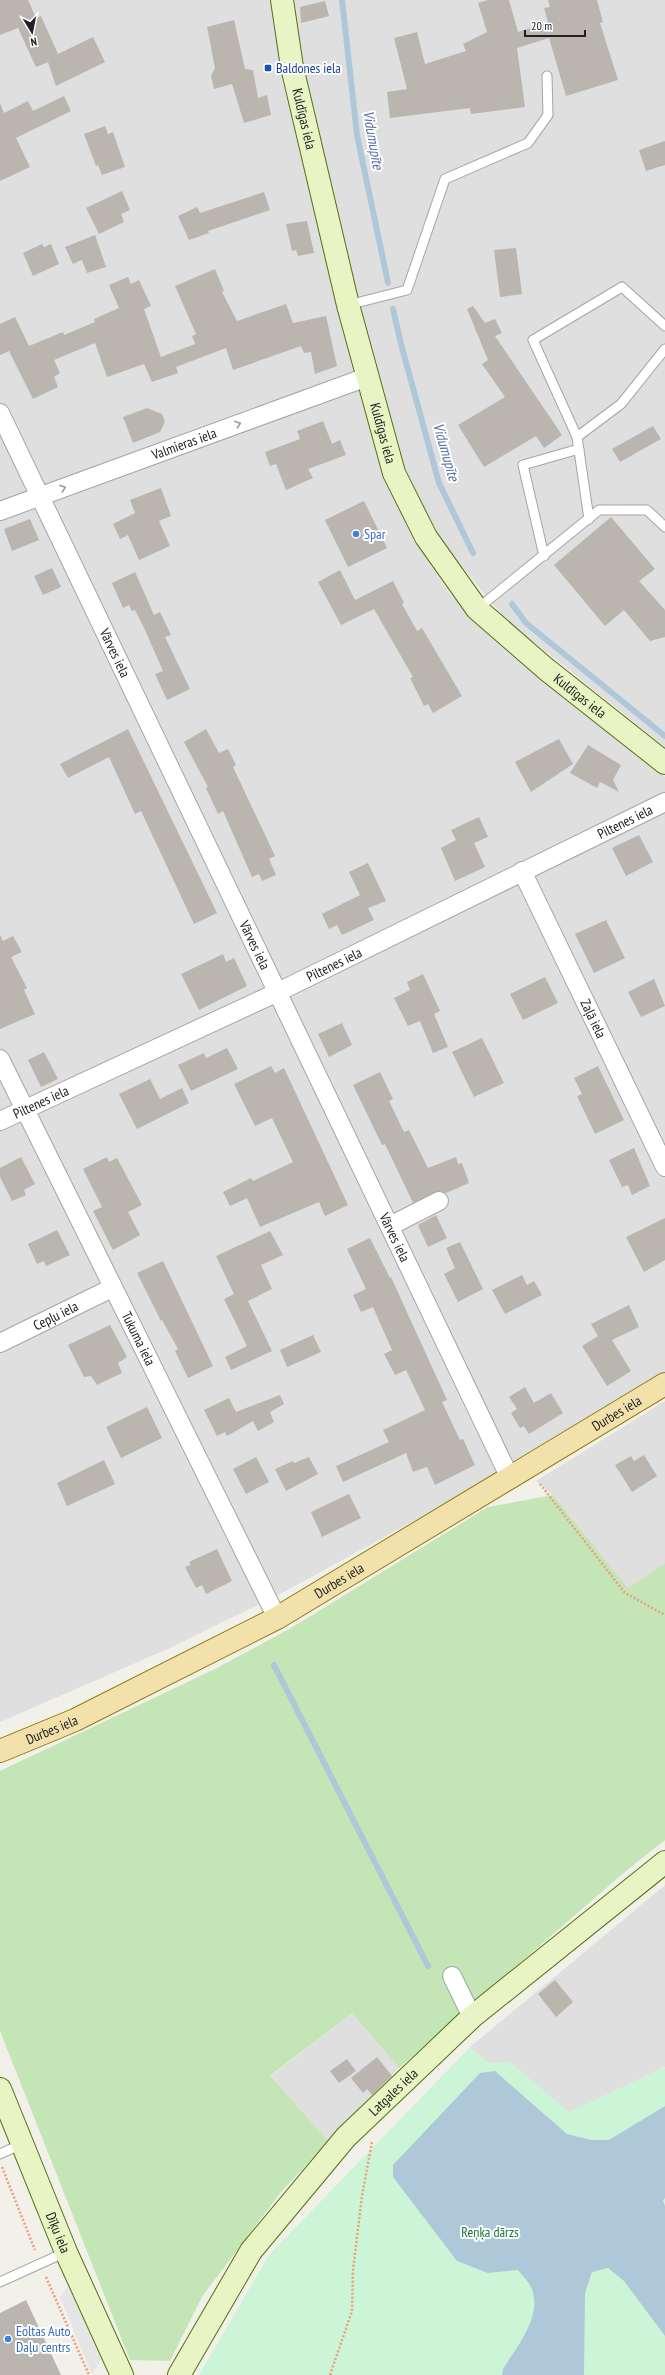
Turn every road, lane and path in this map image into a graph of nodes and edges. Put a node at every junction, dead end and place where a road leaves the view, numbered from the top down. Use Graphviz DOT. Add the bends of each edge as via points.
graph roads {
  1 [pos="282,0"];
  2 [pos="546,76"];
  3 [pos="348,305"];
  4 [pos="665,326"];
  5 [pos="665,349"];
  6 [pos="367,377"];
  7 [pos="0,413"];
  8 [pos="577,437"];
  9 [pos="579,449"];
  10 [pos="41,496"];
  11 [pos="0,511"];
  12 [pos="589,519"];
  13 [pos="665,526"];
  14 [pos="544,556"];
  15 [pos="477,609"];
  16 [pos="665,763"];
  17 [pos="665,802"];
  18 [pos="522,871"];
  19 [pos="278,992"];
  20 [pos="0,1059"];
  21 [pos="25,1110"];
  22 [pos="0,1121"];
  23 [pos="665,1167"];
  24 [pos="439,1201"];
  25 [pos="390,1226"];
  26 [pos="112,1288"];
  27 [pos="0,1343"];
  28 [pos="665,1384"];
  29 [pos="519,1473"];
  30 [pos="665,1615"];
  31 [pos="277,1618"];
  32 [pos="0,1751"];
  33 [pos="665,1862"];
  34 [pos="452,1976"];
  35 [pos="472,2017"];
  36 [pos="0,2089"];
  37 [pos="373,2138"];
  38 [pos="22,2144"];
  39 [pos="0,2154"];
  40 [pos="66,2252"];
  41 [pos="0,2282"];
  42 [pos="122,2375"];
  43 [pos="179,2375"];
  44 [pos="330,2375"];
  1 -- 3 [label="street, Kuldīgas iela" via="292,67"];
  2 -- 3 [label="lane" via="548,115 528,143 445,179 407,290"];
  3 -- 6 [label="street, Kuldīgas iela"];
  4 -- 8 [label="lane" via="622,287 533,340"];
  5 -- 8 [label="lane" via="621,404"];
  10 -- 6 [label="street, Valmieras iela, one-way"];
  6 -- 15 [label="street, Kuldīgas iela" via="394,473 426,537"];
  7 -- 10 [label="street, Vārves iela"];
  8 -- 9 [label="lane"];
  9 -- 12 [label="lane"];
  9 -- 14 [label="lane" via="523,465"];
  10 -- 11 [label="street, Valmieras iela"];
  10 -- 19 [label="street, Vārves iela"];
  12 -- 13 [label="lane" via="599,510 647,510"];
  12 -- 14 [label="lane"];
  14 -- 15 [label="lane"];
  15 -- 16 [label="street, Kuldīgas iela" via="546,669"];
  17 -- 18 [label="street, Piltenes iela"];
  18 -- 19 [label="street, Piltenes iela"];
  18 -- 23 [label="street, Zaļā iela"];
  19 -- 21 [label="street, Piltenes iela"];
  19 -- 25 [label="street, Vārves iela"];
  20 -- 21 [label="street, Tukuma iela"];
  21 -- 22 [label="street, Piltenes iela"];
  21 -- 26 [label="street, Tukuma iela"];
  24 -- 25 [label="street"];
  25 -- 29 [label="street, Vārves iela"];
  26 -- 27 [label="street, Cepļu iela"];
  26 -- 31 [label="street, Tukuma iela"];
  28 -- 29 [label="main road, Durbes iela"];
  29 -- 30 [label="path" via="625,1592"];
  29 -- 31 [label="main road, Durbes iela"];
  31 -- 32 [label="main road, Durbes iela" via="75,1720"];
  33 -- 35 [label="street, Latgales iela"];
  34 -- 35 [label="street"];
  35 -- 43 [label="street, Latgales iela" via="346,2137 251,2251"];
  36 -- 38 [label="street, Dīķu iela"];
  37 -- 44 [label="path" via="362,2196 353,2270 352,2311"];
  38 -- 39 [label="lane"];
  38 -- 40 [label="street, Dīķu iela"];
  40 -- 41 [label="lane"];
  40 -- 42 [label="street, Dīķu iela"];
}
